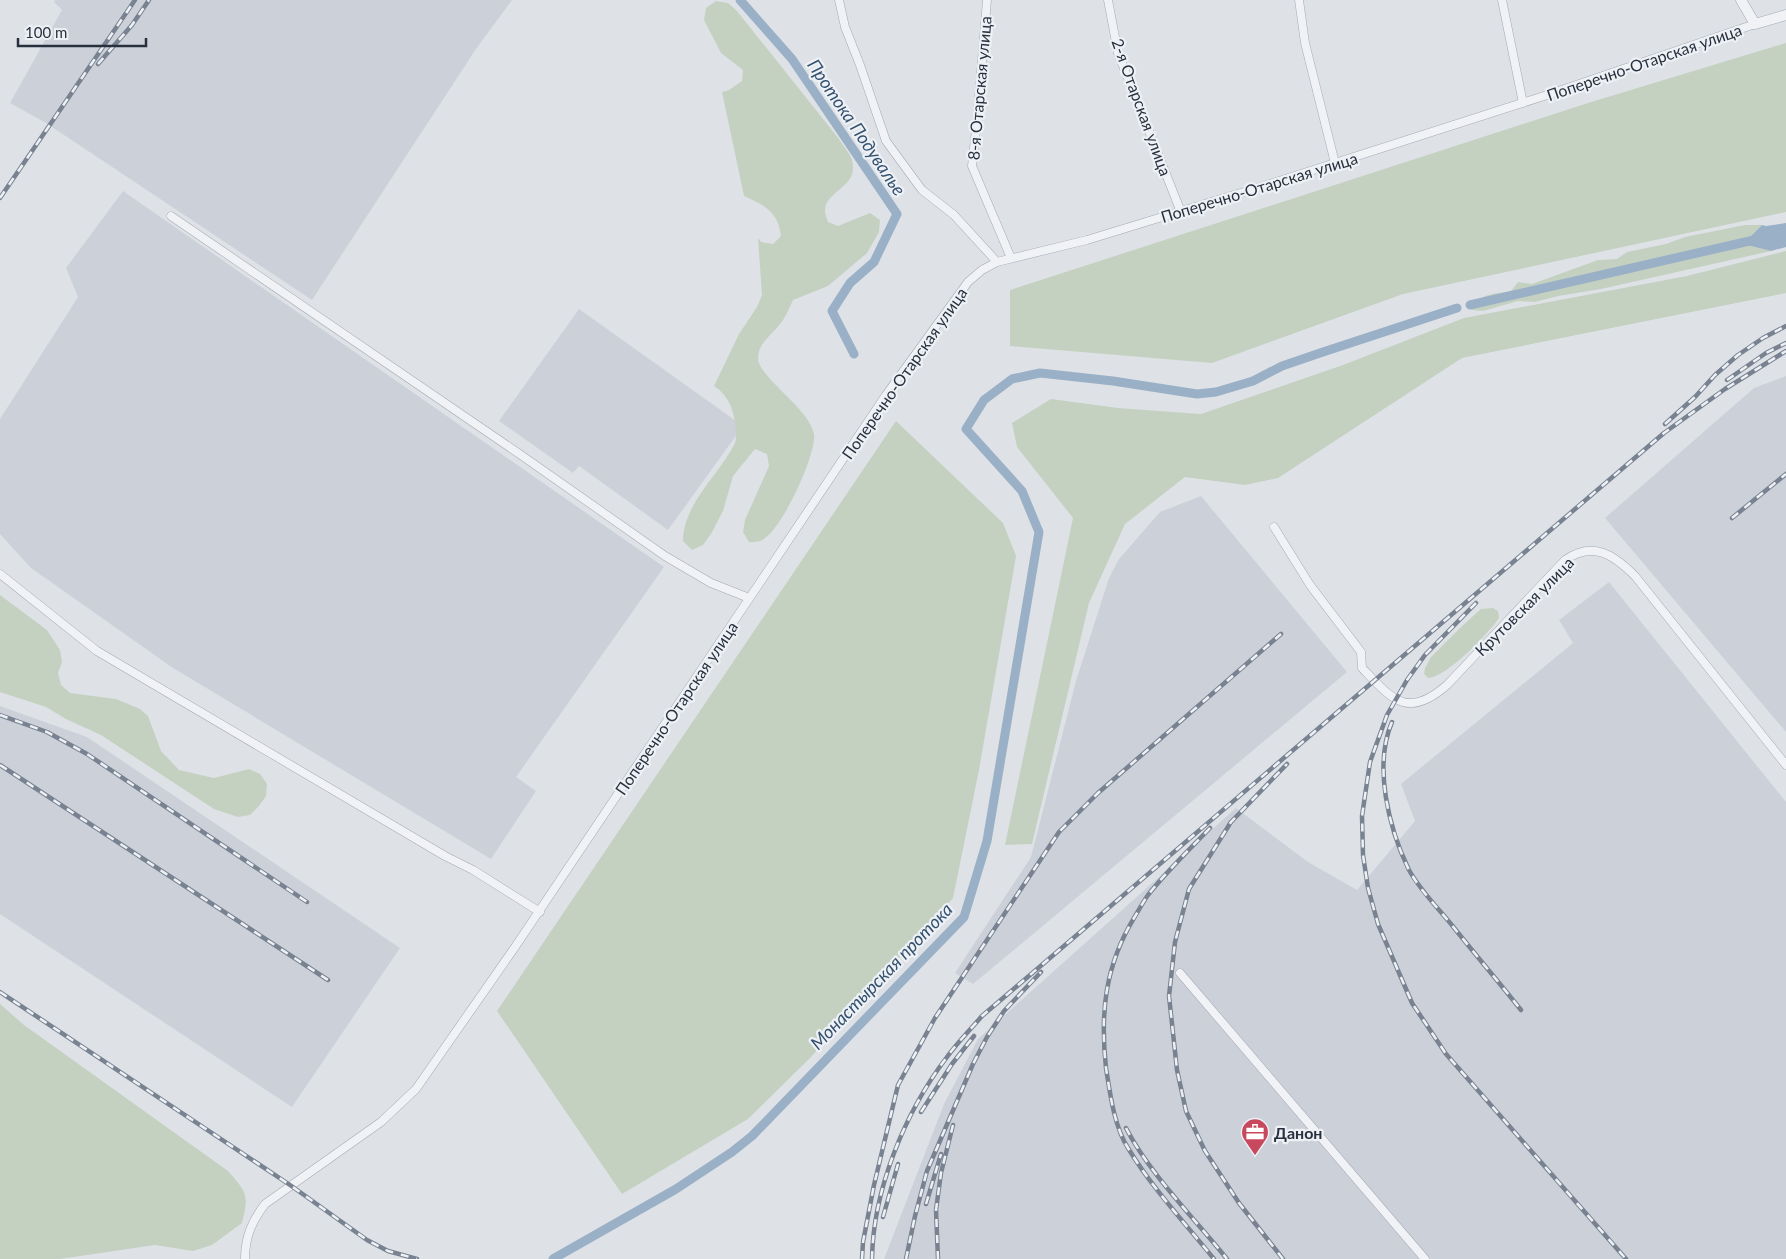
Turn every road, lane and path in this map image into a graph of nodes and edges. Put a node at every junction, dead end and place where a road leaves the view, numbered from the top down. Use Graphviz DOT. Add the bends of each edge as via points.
graph roads {
  1 [pos="839,0"];
  2 [pos="987,0"];
  3 [pos="1108,0"];
  4 [pos="1300,0"];
  5 [pos="1502,0"];
  6 [pos="1741,0"];
  7 [pos="1786,15"];
  8 [pos="1755,24"];
  9 [pos="1523,104"];
  10 [pos="1335,163"];
  11 [pos="1181,212"];
  12 [pos="171,216"];
  13 [pos="1011,258"];
  14 [pos="997,262"];
  15 [pos="1274,526"];
  16 [pos="0,574"];
  17 [pos="749,598"];
  18 [pos="1786,765"];
  19 [pos="540,912"];
  20 [pos="1180,972"];
  21 [pos="244,1259"];
  22 [pos="1425,1259"];
  1 -- 14 [label="street" via="845,27 886,141 922,190 954,215"];
  2 -- 13 [label="street, 8-я Отарская улица" via="972,166"];
  3 -- 11 [label="street, 2-я Отарская улица" via="1118,53"];
  4 -- 10 [label="street" via="1305,42"];
  5 -- 9 [label="street"];
  6 -- 8 [label="street"];
  7 -- 8 [label="street, Поперечно-Отарская улица"];
  8 -- 9 [label="street, Поперечно-Отарская улица"];
  9 -- 10 [label="street, Поперечно-Отарская улица"];
  10 -- 11 [label="street, Поперечно-Отарская улица"];
  11 -- 13 [label="street, Поперечно-Отарская улица"];
  12 -- 17 [label="street" via="665,556 712,583"];
  13 -- 14 [label="street, Поперечно-Отарская улица"];
  14 -- 17 [label="street, Поперечно-Отарская улица" via="968,282 946,310"];
  15 -- 18 [label="street, Крутовская улица" via="1310,585 1361,652 1362,668 1388,695 1413,704 1437,694 1447,685 1565,560 1595,550 1611,556 1635,576"];
  16 -- 19 [label="street" via="97,651"];
  17 -- 19 [label="street, Поперечно-Отарская улица"];
  19 -- 21 [label="street, Поперечно-Отарская улица" via="416,1089 381,1122 265,1204 249,1231"];
  20 -- 22 [label="street"];
}
